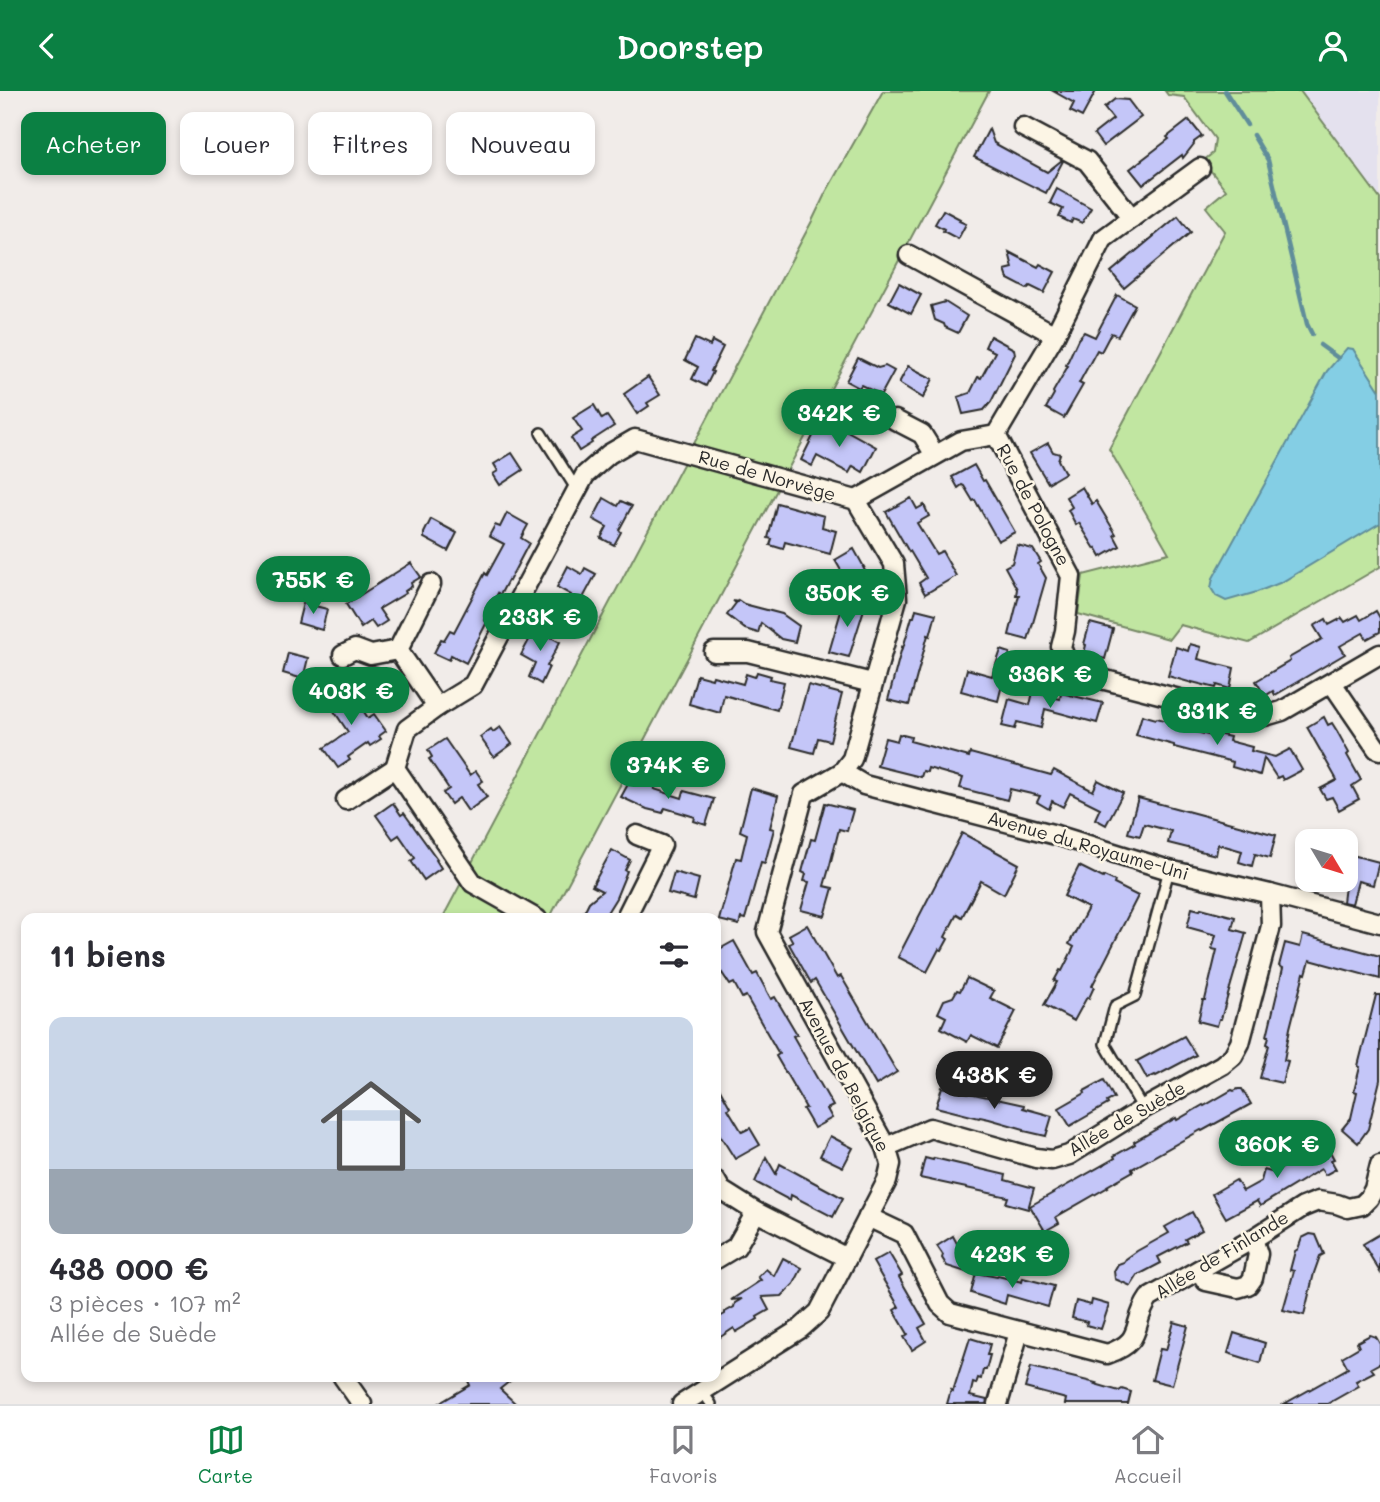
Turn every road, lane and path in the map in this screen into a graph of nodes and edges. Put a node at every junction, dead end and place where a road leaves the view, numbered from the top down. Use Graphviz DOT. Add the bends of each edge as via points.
graph roads {
  1 [pos="1023,127"];
  2 [pos="1200,167"];
  3 [pos="1132,218"];
  4 [pos="909,255"];
  5 [pos="1055,335"];
  6 [pos="894,420"];
  7 [pos="541,433"];
  8 [pos="996,435"];
  9 [pos="935,455"];
  10 [pos="577,490"];
  11 [pos="856,500"];
  12 [pos="431,584"];
  13 [pos="398,650"];
  14 [pos="714,652"];
  15 [pos="1380,654"];
  16 [pos="343,655"];
  17 [pos="872,683"];
  18 [pos="1332,683"];
  19 [pos="437,707"];
  20 [pos="1380,750"];
  21 [pos="395,768"];
  22 [pos="842,772"];
  23 [pos="346,800"];
  24 [pos="637,835"];
  25 [pos="1169,870"];
  26 [pos="1270,894"];
  27 [pos="1302,902"];
  28 [pos="526,913"];
  29 [pos="628,913"];
  30 [pos="1380,923"];
  31 [pos="1271,926"];
  32 [pos="1143,1109"];
  33 [pos="886,1147"];
  34 [pos="1380,1164"];
  35 [pos="721,1190"];
  36 [pos="756,1212"];
  37 [pos="868,1217"];
  38 [pos="1253,1239"];
  39 [pos="721,1256"];
  40 [pos="847,1258"];
  41 [pos="1199,1270"];
  42 [pos="1019,1332"];
  43 [pos="346,1382"];
  44 [pos="707,1398"];
  45 [pos="362,1404"];
  46 [pos="682,1404"];
  47 [pos="998,1404"];
  1 -- 3 [label="street" via="1087,161"];
  2 -- 3 [label="street, Rue de Pologne"];
  3 -- 5 [label="street, Rue de Pologne" via="1103,239"];
  4 -- 5 [label="street"];
  5 -- 8 [label="street, Rue de Pologne"];
  6 -- 9 [label="street" via="922,434"];
  7 -- 10 [label="lane"];
  8 -- 9 [label="street" via="961,441"];
  8 -- 18 [label="street, Rue de Pologne" via="1071,576 1061,647 1074,669 1249,717 1282,711"];
  9 -- 11 [label="street"];
  10 -- 11 [label="street, Rue de Norvège" via="585,475 635,439"];
  10 -- 19 [label="street, Rue de Norvège" via="473,685"];
  11 -- 17 [label="street, Rue de Norvège" via="894,564 897,599"];
  12 -- 13 [label="street"];
  13 -- 16 [label="street" via="371,656 355,649"];
  13 -- 19 [label="street"];
  14 -- 17 [label="street" via="748,652"];
  15 -- 18 [label="street, Rue de Pologne"];
  17 -- 22 [label="street, Rue de Norvège" via="852,759"];
  18 -- 20 [label="street"];
  19 -- 21 [label="street, Rue de Norvège" via="407,729"];
  21 -- 23 [label="street"];
  21 -- 28 [label="street" via="472,883"];
  22 -- 25 [label="street, Avenue du Royaume-Uni" via="864,785"];
  22 -- 33 [label="street, Avenue de Belgique" via="804,794 767,932"];
  24 -- 29 [label="street" via="662,845"];
  25 -- 26 [label="street, Avenue du Royaume-Uni"];
  25 -- 32 [label="lane" via="1135,996 1115,1006 1105,1044"];
  26 -- 27 [label="street, Avenue du Royaume-Uni"];
  26 -- 31 [label="street, Allée de Suède"];
  27 -- 30 [label="street, Avenue du Royaume-Uni"];
  27 -- 31 [label="street"];
  31 -- 32 [label="street, Allée de Suède" via="1233,1056"];
  32 -- 33 [label="street, Allée de Suède" via="1069,1155 1052,1160 930,1128"];
  33 -- 37 [label="street, Avenue de Belgique" via="891,1164 887,1181"];
  34 -- 38 [label="street, Allée de Finlande" via="1374,1189 1362,1205 1348,1208 1318,1201"];
  35 -- 36 [label="street"];
  36 -- 39 [label="street" via="736,1247"];
  36 -- 40 [label="street"];
  37 -- 40 [label="street, Avenue de Belgique"];
  37 -- 42 [label="street, Allée de Finlande" via="904,1234 940,1304 950,1313"];
  38 -- 41 [label="street, Allée de Finlande"];
  38 -- 41 [label="street" via="1258,1254 1248,1285 1238,1288 1206,1281"];
  40 -- 44 [label="street, Avenue de Belgique" via="819,1312"];
  41 -- 42 [label="street, Allée de Finlande" via="1149,1298 1134,1337 1114,1352"];
  42 -- 47 [label="street"];
  43 -- 45 [label="street"];
  44 -- 46 [label="street, Avenue de Belgique"];
}
